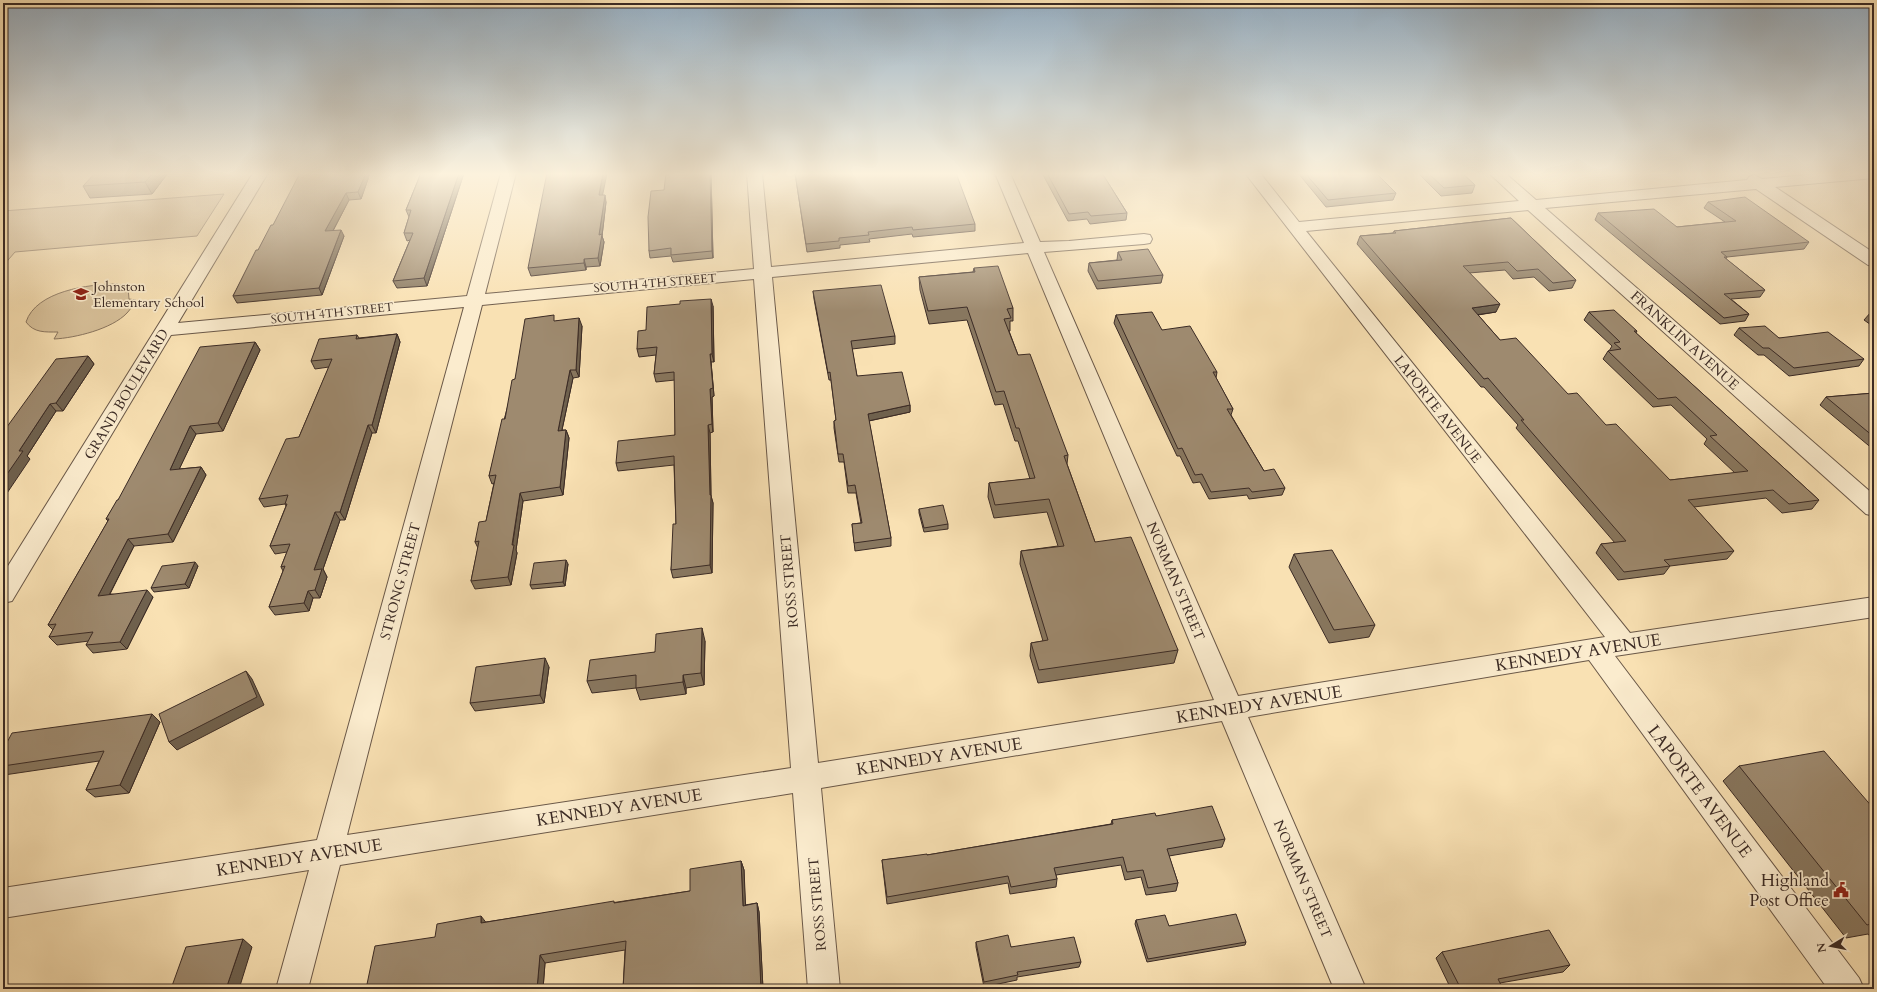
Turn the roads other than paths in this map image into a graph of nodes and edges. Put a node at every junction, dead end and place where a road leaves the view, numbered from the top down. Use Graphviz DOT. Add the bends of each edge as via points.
graph roads {
  1 [pos="232,219"];
  2 [pos="496,219"];
  3 [pos="758,219"];
  4 [pos="1022,219"];
  5 [pos="1289,219"];
  6 [pos="1383,219"];
  7 [pos="1549,219"];
  8 [pos="1812,219"];
  9 [pos="1295,227"];
  10 [pos="1144,239"];
  11 [pos="1034,247"];
  12 [pos="1874,261"];
  13 [pos="762,273"];
  14 [pos="474,300"];
  15 [pos="165,330"];
  16 [pos="1874,508"];
  17 [pos="3,594"];
  18 [pos="1874,607"];
  19 [pos="1625,645"];
  20 [pos="1595,650"];
  21 [pos="1230,709"];
  22 [pos="806,778"];
  23 [pos="328,853"];
  24 [pos="3,903"];
  25 [pos="292,989"];
  26 [pos="824,989"];
  27 [pos="1350,989"];
  28 [pos="1848,989"];
  1 -- 15 [label="street, GRAND BOULEVARD"];
  2 -- 14 [label="street, STRONG STREET"];
  3 -- 13 [label="street, ROSS STREET"];
  4 -- 11 [label="street, NORMAN STREET"];
  5 -- 9 [label="street, LAPORTE AVENUE"];
  6 -- 9 [label="street"];
  7 -- 16 [label="street, FRANKLIN AVENUE"];
  8 -- 12 [label="street"];
  9 -- 19 [label="street, LAPORTE AVENUE"];
  10 -- 11 [label="street, SOUTH 4TH STREET"];
  11 -- 13 [label="street, SOUTH 4TH STREET"];
  11 -- 21 [label="street, NORMAN STREET"];
  13 -- 14 [label="street, SOUTH 4TH STREET"];
  13 -- 22 [label="street, ROSS STREET"];
  14 -- 15 [label="street, SOUTH 4TH STREET"];
  14 -- 23 [label="street, STRONG STREET"];
  15 -- 17 [label="street, GRAND BOULEVARD"];
  18 -- 19 [label="street, KENNEDY AVENUE"];
  19 -- 20 [label="street, KENNEDY AVENUE"];
  20 -- 21 [label="street, KENNEDY AVENUE"];
  20 -- 28 [label="street, LAPORTE AVENUE"];
  21 -- 22 [label="street, KENNEDY AVENUE"];
  21 -- 27 [label="street, NORMAN STREET"];
  22 -- 23 [label="street, KENNEDY AVENUE"];
  22 -- 26 [label="street, ROSS STREET"];
  23 -- 24 [label="street, KENNEDY AVENUE"];
  23 -- 25 [label="street, STRONG STREET"];
}
